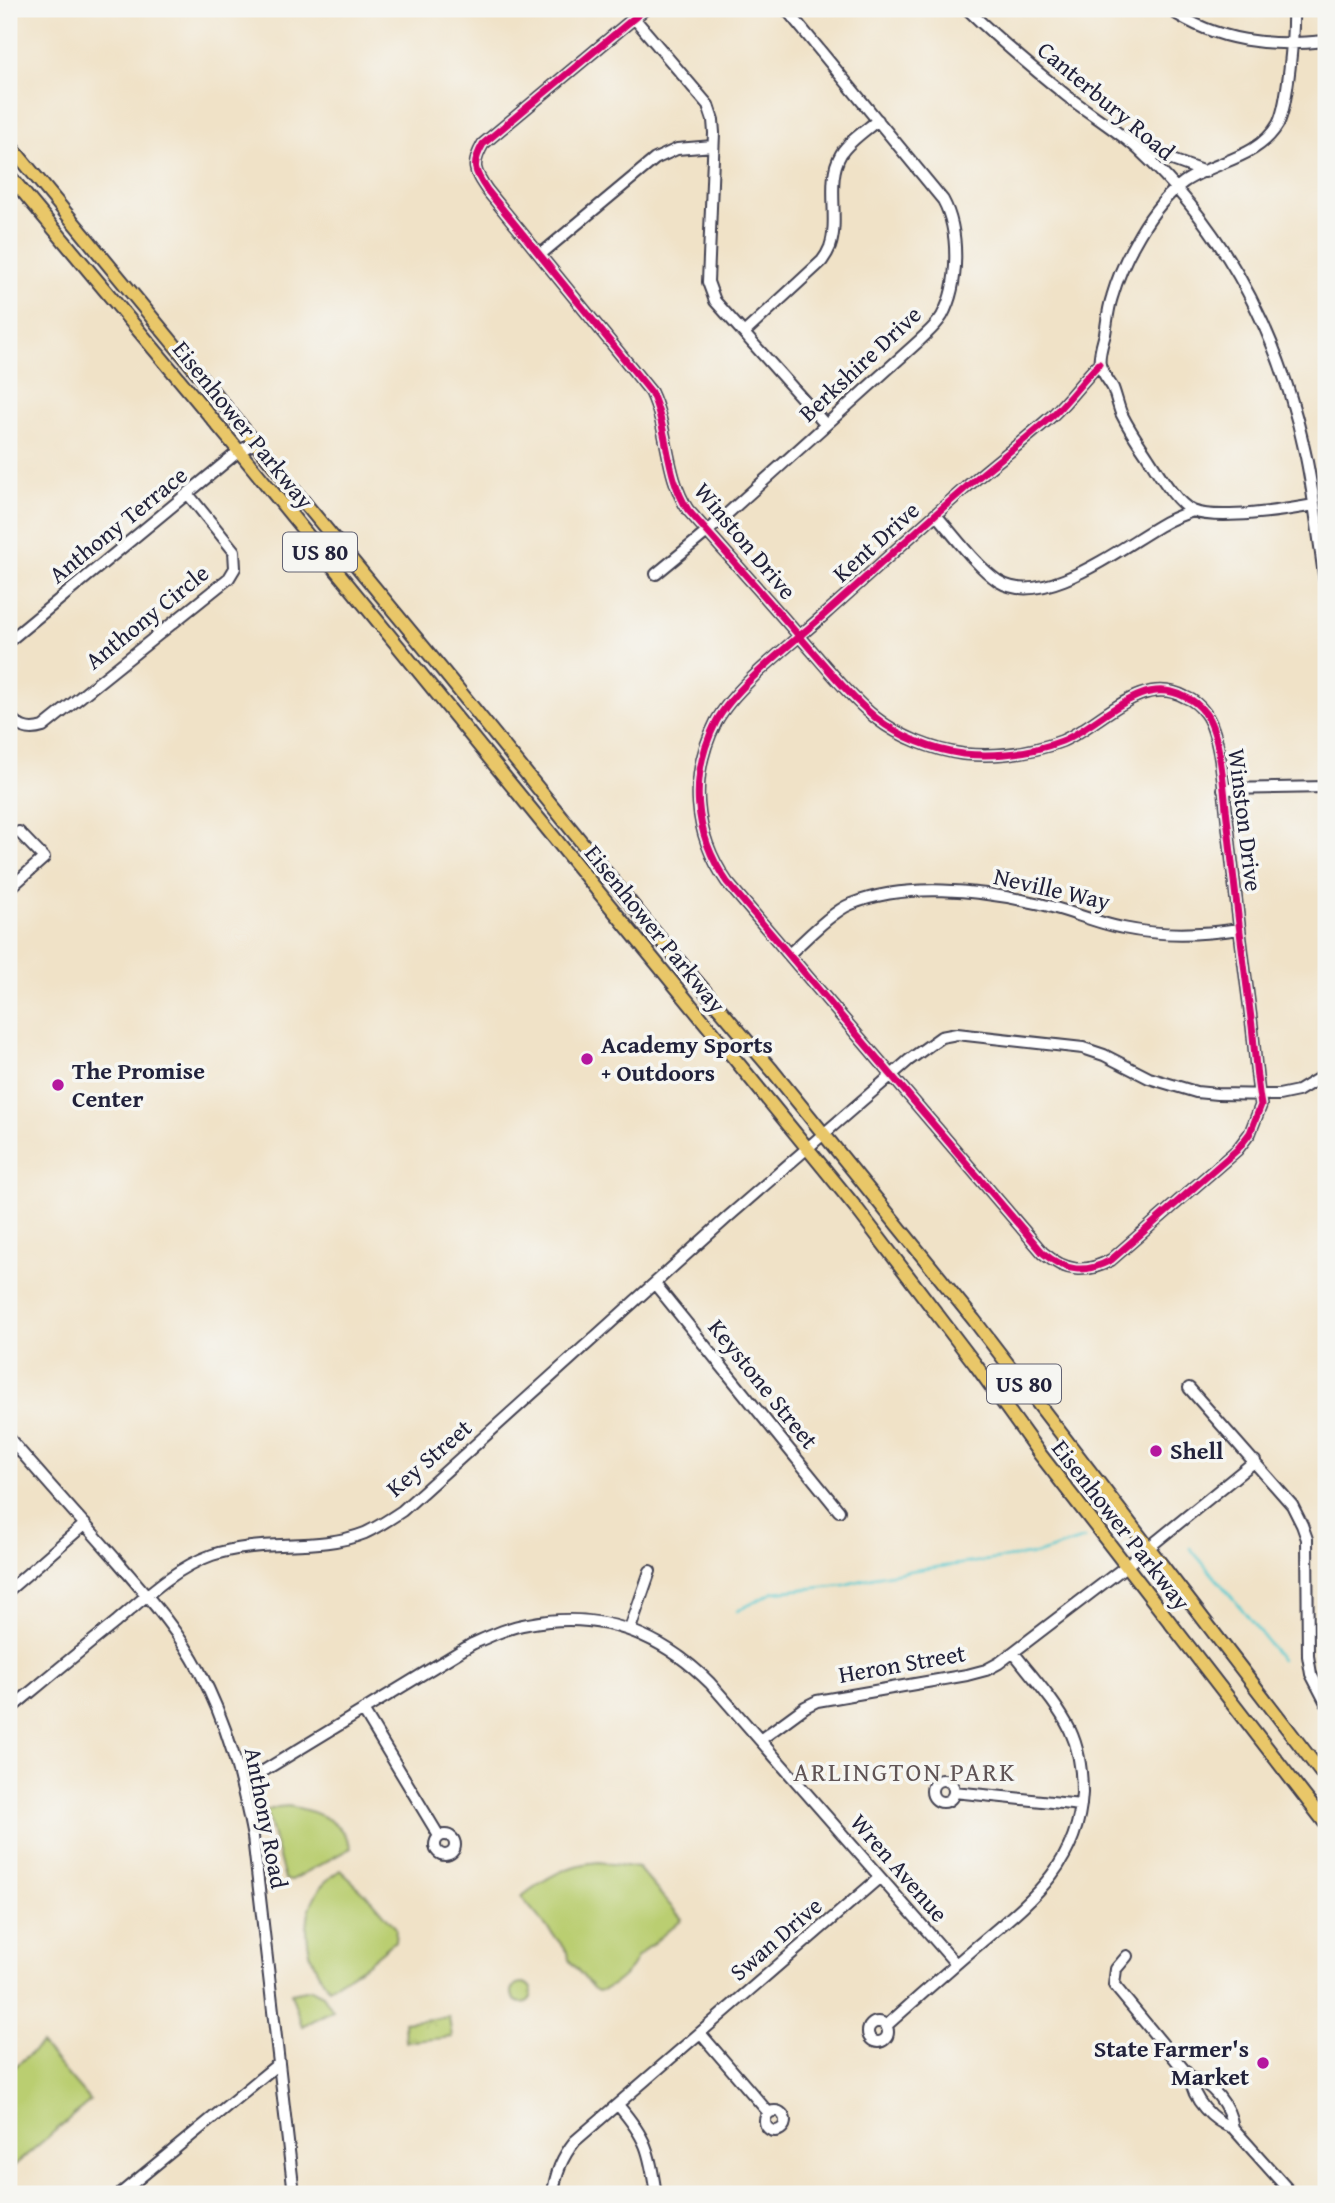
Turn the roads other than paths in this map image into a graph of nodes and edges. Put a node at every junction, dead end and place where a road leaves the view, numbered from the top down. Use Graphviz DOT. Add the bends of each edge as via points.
graph roads {
  1 [pos="645,9"];
  2 [pos="786,9"];
  3 [pos="967,9"];
  4 [pos="1169,9"];
  5 [pos="1293,9"];
  6 [pos="634,18"];
  7 [pos="1326,41"];
  8 [pos="1290,45"];
  9 [pos="878,120"];
  10 [pos="9,144"];
  11 [pos="713,146"];
  12 [pos="1136,147"];
  13 [pos="1205,172"];
  14 [pos="9,176"];
  15 [pos="1176,189"];
  16 [pos="541,254"];
  17 [pos="744,333"];
  18 [pos="1099,364"];
  19 [pos="825,424"];
  20 [pos="254,443"];
  21 [pos="239,451"];
  22 [pos="188,494"];
  23 [pos="1314,505"];
  24 [pos="1193,511"];
  25 [pos="936,515"];
  26 [pos="707,532"];
  27 [pos="656,574"];
  28 [pos="1326,588"];
  29 [pos="800,637"];
  30 [pos="9,641"];
  31 [pos="9,716"];
  32 [pos="1326,788"];
  33 [pos="1223,789"];
  34 [pos="19,832"];
  35 [pos="9,889"];
  36 [pos="1240,929"];
  37 [pos="789,954"];
  38 [pos="1326,1074"];
  39 [pos="892,1076"];
  40 [pos="1259,1094"];
  41 [pos="824,1135"];
  42 [pos="808,1147"];
  43 [pos="654,1284"];
  44 [pos="1189,1388"];
  45 [pos="9,1438"];
  46 [pos="19,1450"];
  47 [pos="9,1459"];
  48 [pos="1255,1461"];
  49 [pos="839,1511"];
  50 [pos="85,1524"];
  51 [pos="1149,1547"];
  52 [pos="1126,1566"];
  53 [pos="650,1571"];
  54 [pos="9,1590"];
  55 [pos="147,1596"];
  56 [pos="630,1629"];
  57 [pos="1014,1653"];
  58 [pos="1326,1703"];
  59 [pos="9,1710"];
  60 [pos="363,1710"];
  61 [pos="760,1740"];
  62 [pos="1326,1779"];
  63 [pos="242,1780"];
  64 [pos="954,1792"];
  65 [pos="1081,1805"];
  66 [pos="1326,1824"];
  67 [pos="439,1836"];
  68 [pos="879,1878"];
  69 [pos="1127,1956"];
  70 [pos="956,1964"];
  71 [pos="886,2026"];
  72 [pos="700,2033"];
  73 [pos="278,2064"];
  74 [pos="1189,2077"];
  75 [pos="618,2105"];
  76 [pos="768,2112"];
  77 [pos="1233,2129"];
  78 [pos="120,2194"];
  79 [pos="294,2194"];
  80 [pos="554,2194"];
  81 [pos="656,2194"];
  82 [pos="1292,2194"];
  1 -- 6 [label="street, Winston Drive"];
  2 -- 9 [label="street, Berkshire Drive"];
  3 -- 12 [label="street, Canterbury Road" via="1037,71"];
  4 -- 8 [label="street" via="1201,28 1236,40"];
  5 -- 8 [label="street"];
  6 -- 11 [label="street" via="708,105"];
  6 -- 16 [label="street, Winston Drive" via="483,144 477,154 477,175"];
  7 -- 8 [label="street"];
  8 -- 13 [label="street" via="1287,89 1278,124 1253,148"];
  9 -- 17 [label="street" via="840,156 832,236 822,261"];
  9 -- 19 [label="street, Berkshire Drive" via="947,209 954,228 952,290 940,320"];
  10 -- 20 [label="main road, Eisenhower Parkway / US 80"];
  11 -- 16 [label="street" via="677,149 655,159"];
  11 -- 17 [label="street" via="708,282 715,301"];
  12 -- 13 [label="street"];
  12 -- 15 [label="street, Canterbury Road"];
  13 -- 15 [label="street"];
  14 -- 21 [label="main road, Eisenhower Parkway / US 80"];
  15 -- 18 [label="street" via="1146,225 1125,261 1110,300"];
  15 -- 23 [label="street, Canterbury Road" via="1231,260 1268,332 1298,421"];
  16 -- 26 [label="street, Winston Drive" via="651,393 662,419 676,488"];
  17 -- 19 [label="street"];
  18 -- 24 [label="street" via="1143,450 1181,502"];
  18 -- 25 [label="street, Kent Drive" via="1053,414"];
  19 -- 26 [label="street, Berkshire Drive"];
  20 -- 21 [label="street, Anthony Terrace"];
  20 -- 41 [label="main road, Eisenhower Parkway / US 80"];
  21 -- 22 [label="street, Anthony Terrace"];
  21 -- 42 [label="main road, Eisenhower Parkway / US 80"];
  22 -- 30 [label="street, Anthony Terrace"];
  22 -- 31 [label="street, Anthony Circle" via="234,551 235,568 229,578 43,727 20,727"];
  23 -- 24 [label="street" via="1237,514"];
  23 -- 28 [label="street, Canterbury Road"];
  24 -- 25 [label="street" via="1167,521 1089,568 1024,589 993,576"];
  25 -- 29 [label="street, Kent Drive"];
  26 -- 27 [label="street, Berkshire Drive"];
  26 -- 29 [label="street, Winston Drive"];
  29 -- 33 [label="street, Winston Drive" via="876,718 901,734 961,753 1016,753 1045,747 1150,691 1176,692 1193,701 1213,727"];
  29 -- 37 [label="street, Kent Drive" via="727,706 708,739 698,786 704,835 717,867"];
  32 -- 33 [label="street"];
  33 -- 36 [label="street, Winston Drive"];
  34 -- 35 [label="street" via="44,858"];
  36 -- 37 [label="street, Neville Way" via="1189,935 1148,932 1037,903 956,891 922,892 850,904"];
  36 -- 40 [label="street, Winston Drive"];
  37 -- 39 [label="street, Kent Drive"];
  38 -- 40 [label="street" via="1298,1091"];
  39 -- 40 [label="street" via="941,1037 957,1034 1083,1048 1174,1086 1217,1094"];
  39 -- 40 [label="street, Winston Drive" via="1043,1253 1067,1268 1081,1270 1111,1260 1237,1150 1256,1121"];
  39 -- 41 [label="street"];
  41 -- 42 [label="street, Key Street"];
  41 -- 51 [label="main road, Eisenhower Parkway / US 80" via="975,1320"];
  42 -- 43 [label="street, Key Street"];
  42 -- 52 [label="main road, Eisenhower Parkway / US 80"];
  43 -- 49 [label="street, Keystone Street"];
  43 -- 55 [label="street, Key Street" via="389,1520 346,1538 238,1548 211,1555"];
  44 -- 48 [label="street"];
  45 -- 46 [label="street, Anthony Road"];
  46 -- 47 [label="street"];
  46 -- 50 [label="street, Anthony Road"];
  48 -- 51 [label="street, Heron Street"];
  48 -- 58 [label="street" via="1292,1505 1307,1539 1308,1656 1311,1674"];
  50 -- 54 [label="street"];
  50 -- 55 [label="street, Anthony Road"];
  51 -- 52 [label="street, Heron Street"];
  51 -- 62 [label="main road, Eisenhower Parkway / US 80"];
  52 -- 57 [label="street, Heron Street"];
  52 -- 66 [label="main road, Eisenhower Parkway / US 80"];
  53 -- 56 [label="street"];
  55 -- 59 [label="street, Key Street"];
  55 -- 63 [label="street, Anthony Road" via="198,1667 227,1730"];
  56 -- 60 [label="street, Wren Avenue" via="560,1620 505,1630 472,1644"];
  56 -- 61 [label="street, Wren Avenue" via="695,1668"];
  57 -- 61 [label="street, Heron Street" via="986,1670 967,1675 817,1701"];
  57 -- 65 [label="street" via="1071,1732 1080,1762"];
  60 -- 63 [label="street, Wren Avenue"];
  60 -- 67 [label="street"];
  61 -- 68 [label="street, Wren Avenue"];
  63 -- 73 [label="street, Anthony Road" via="255,1853"];
  64 -- 65 [label="street"];
  65 -- 70 [label="street" via="1076,1832 1052,1876"];
  68 -- 70 [label="street, Wren Avenue"];
  68 -- 72 [label="street, Swan Drive"];
  69 -- 74 [label="street" via="1116,1969 1114,1985"];
  70 -- 71 [label="street"];
  72 -- 75 [label="street, Swan Drive"];
  72 -- 76 [label="street"];
  73 -- 78 [label="street"];
  73 -- 79 [label="street, Anthony Road"];
  74 -- 77 [label="street" via="1205,2108"];
  74 -- 77 [label="street" via="1200,2080 1217,2096 1231,2115"];
  75 -- 80 [label="street, Swan Drive" via="566,2152"];
  75 -- 81 [label="street" via="642,2136"];
  77 -- 82 [label="street"];
}
